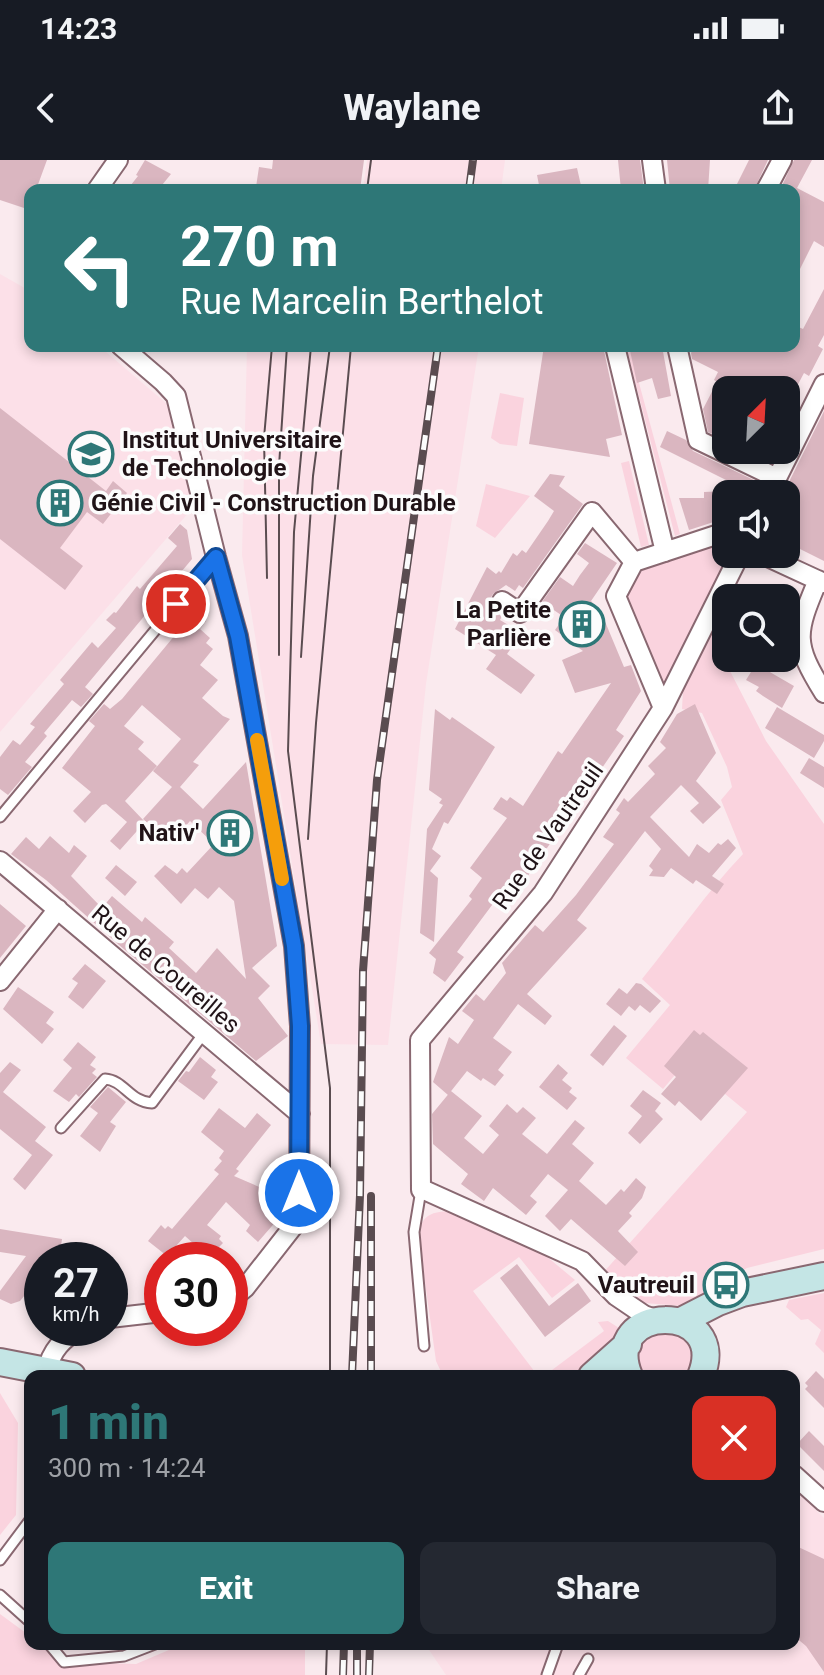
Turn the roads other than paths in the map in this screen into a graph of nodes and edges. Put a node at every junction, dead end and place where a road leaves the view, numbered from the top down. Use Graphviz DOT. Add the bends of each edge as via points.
graph roads {
  1 [pos="118,160"];
  2 [pos="652,160"];
  3 [pos="782,160"];
  4 [pos="101,184"];
  5 [pos="655,184"];
  6 [pos="769,184"];
  7 [pos="128,352"];
  8 [pos="616,352"];
  9 [pos="681,352"];
  10 [pos="824,384"];
  11 [pos="763,480"];
  12 [pos="776,480"];
  13 [pos="712,538"];
  14 [pos="665,552"];
  15 [pos="216,557"];
  16 [pos="634,562"];
  17 [pos="733,568"];
  18 [pos="791,568"];
  19 [pos="821,582"];
  20 [pos="502,601"];
  21 [pos="824,693"];
  22 [pos="662,706"];
  23 [pos="0,817"];
  24 [pos="0,861"];
  25 [pos="58,909"];
  26 [pos="0,981"];
  27 [pos="204,1033"];
  28 [pos="300,1114"];
  29 [pos="61,1128"];
  30 [pos="421,1190"];
  31 [pos="824,1276"];
  32 [pos="248,1284"];
  33 [pos="659,1331"];
  34 [pos="58,1346"];
  35 [pos="424,1346"];
  36 [pos="0,1362"];
  37 [pos="36,1370"];
  38 [pos="53,1370"];
  39 [pos="601,1370"];
  40 [pos="627,1370"];
  41 [pos="703,1370"];
  42 [pos="800,1480"];
  43 [pos="824,1502"];
  44 [pos="24,1531"];
  45 [pos="0,1560"];
  46 [pos="0,1595"];
  47 [pos="24,1617"];
  48 [pos="54,1650"];
  49 [pos="140,1650"];
  50 [pos="556,1650"];
  51 [pos="588,1659"];
  52 [pos="547,1675"];
  53 [pos="580,1675"];
  1 -- 4 [label="street"];
  2 -- 5 [label="street"];
  3 -- 6 [label="street"];
  7 -- 15 [label="street" via="176,396"];
  8 -- 14 [label="street"];
  9 -- 11 [label="street" via="698,440"];
  10 -- 12 [label="street"];
  13 -- 14 [label="street"];
  14 -- 16 [label="street"];
  15 -- 23 [label="lane"];
  15 -- 28 [label="street" via="238,636 294,946"];
  16 -- 20 [label="street" via="592,512 520,613"];
  16 -- 22 [label="street" via="616,596"];
  17 -- 22 [label="street, Rue de Vautreuil"];
  18 -- 19 [label="street"];
  19 -- 21 [label="street" via="804,612 801,648"];
  22 -- 30 [label="street, Rue de Vautreuil" via="543,893 420,1040"];
  24 -- 25 [label="street, Rue de Coureilles"];
  25 -- 26 [label="street"];
  25 -- 27 [label="street, Rue de Coureilles"];
  27 -- 28 [label="street, Rue de Coureilles"];
  27 -- 29 [label="lane" via="152,1103 140,1102 105,1079"];
  28 -- 32 [label="street" via="299,1219"];
  30 -- 33 [label="street" via="582,1261"];
  30 -- 35 [label="lane" via="414,1232"];
  31 -- 33 [label="main road" via="742,1293 709,1324"];
  33 -- 39 [label="main road"];
  33 -- 40 [label="main road" via="625,1363"];
  33 -- 41 [label="main road" via="705,1354"];
  34 -- 38 [label="street" via="50,1356"];
  36 -- 37 [label="main road"];
  42 -- 43 [label="street"];
  44 -- 45 [label="lane"];
  46 -- 47 [label="lane"];
  48 -- 49 [label="lane" via="64,1662"];
  50 -- 52 [label="lane"];
  51 -- 53 [label="lane"];
}
